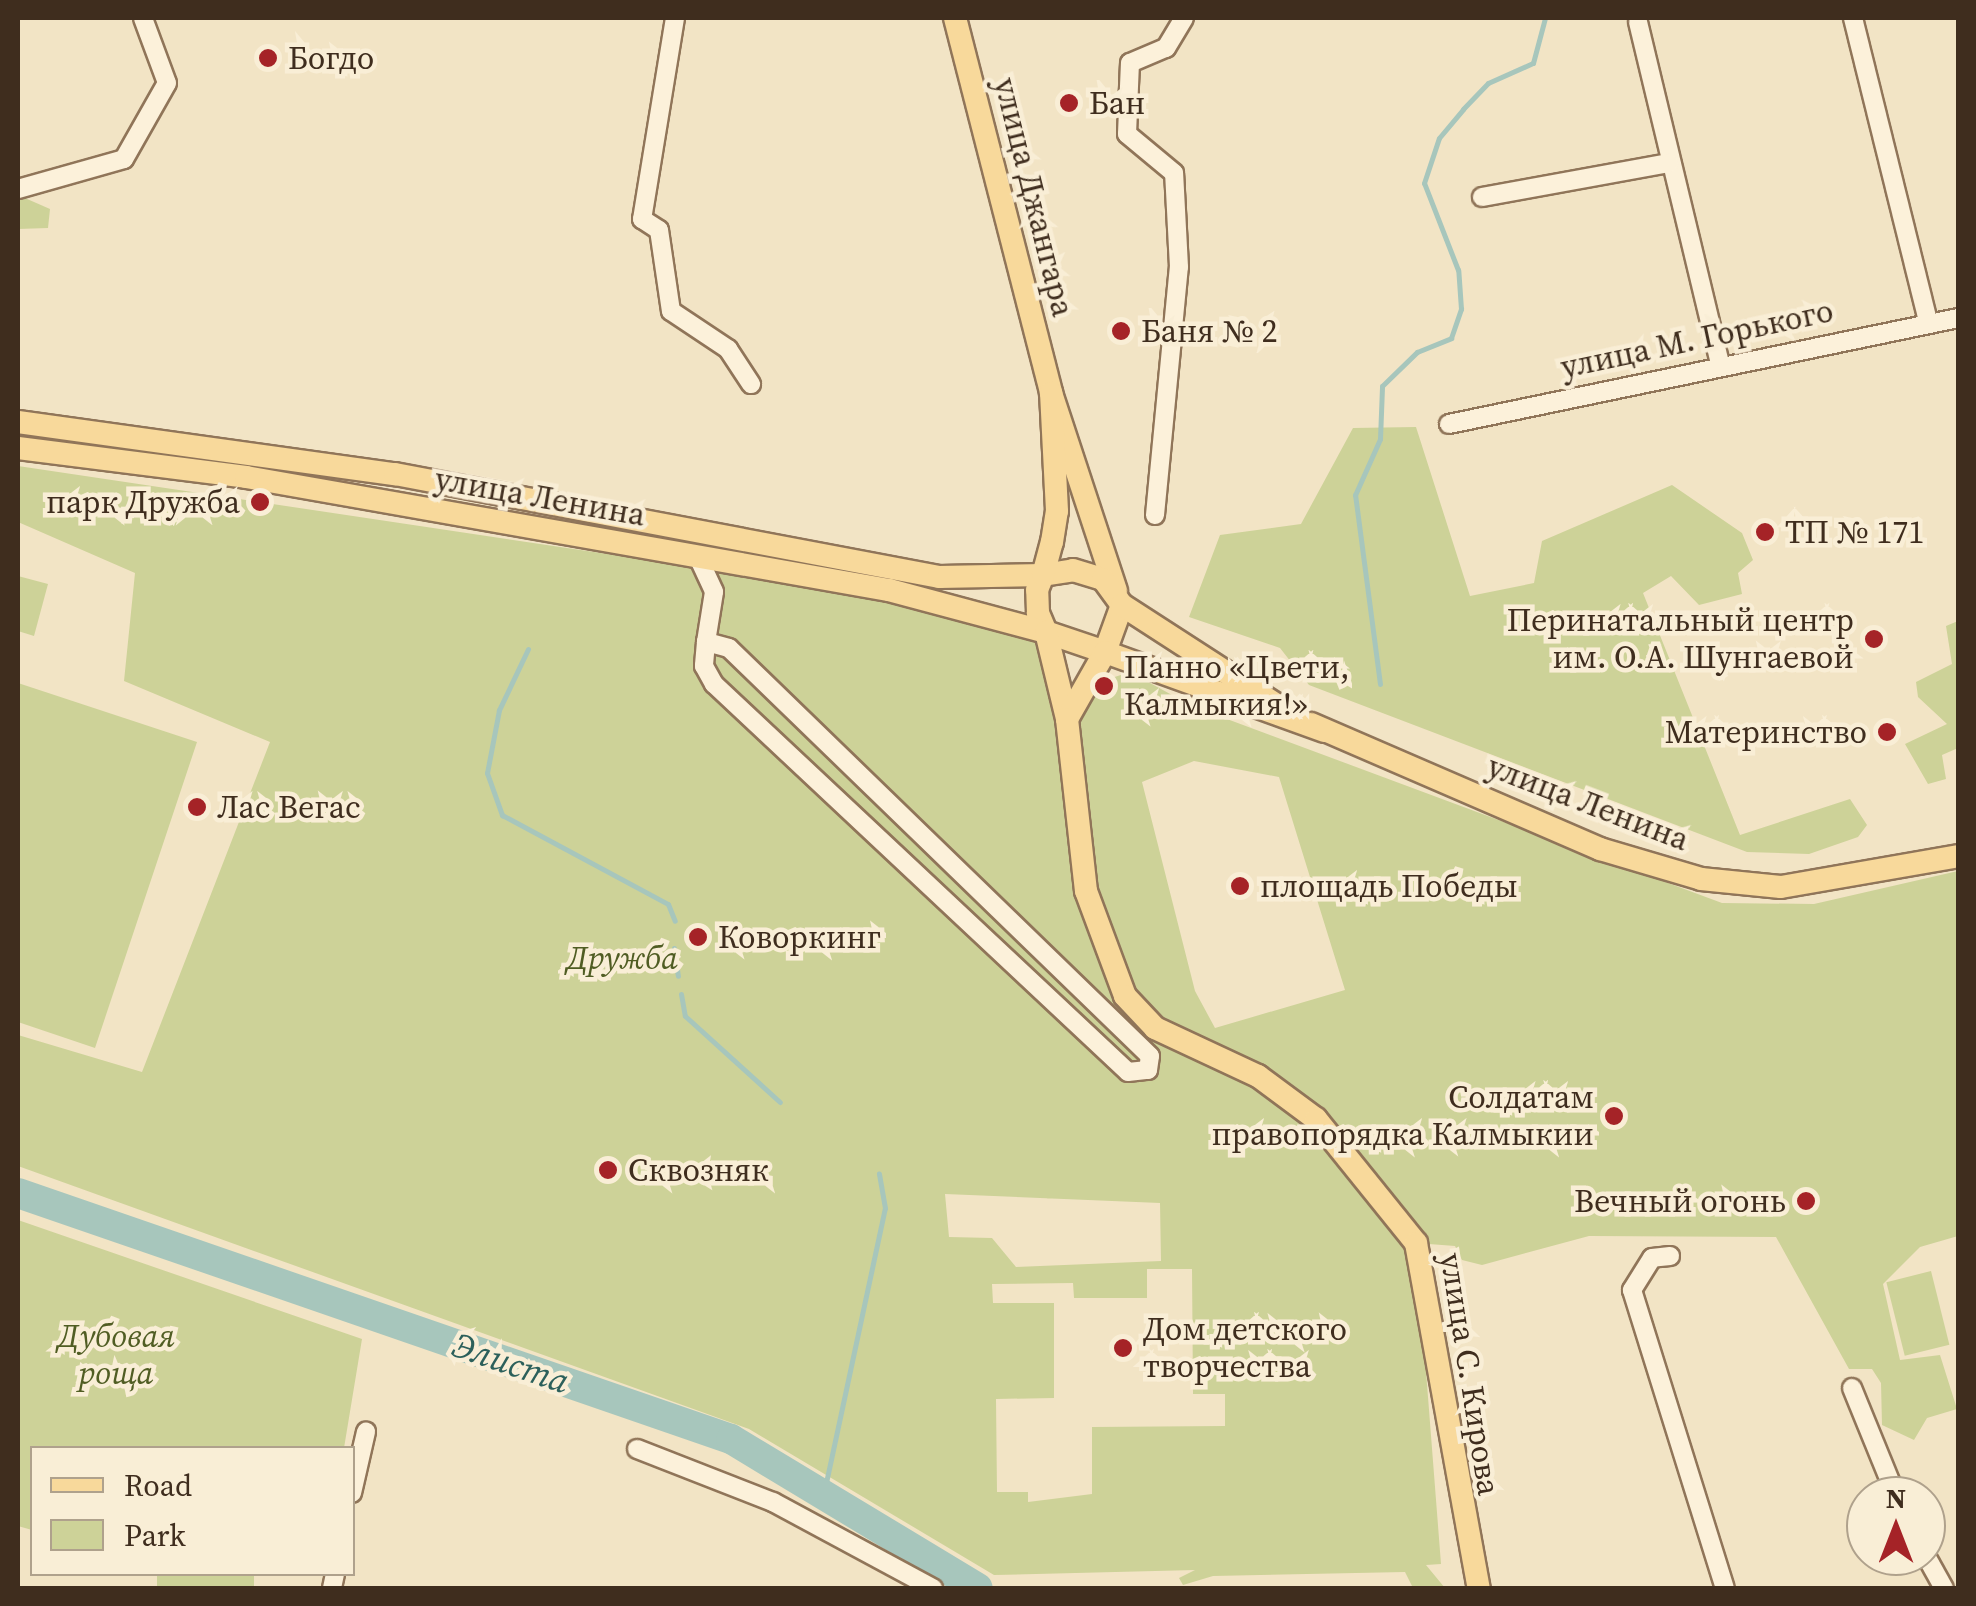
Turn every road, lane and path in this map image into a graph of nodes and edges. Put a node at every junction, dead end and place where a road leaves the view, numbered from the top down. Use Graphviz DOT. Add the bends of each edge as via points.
graph roads {
  1 [pos="143,18"];
  2 [pos="675,18"];
  3 [pos="955,18"];
  4 [pos="1184,18"];
  5 [pos="1853,18"];
  6 [pos="1638,22"];
  7 [pos="1669,163"];
  8 [pos="18,189"];
  9 [pos="1482,197"];
  10 [pos="1958,318"];
  11 [pos="1928,322"];
  12 [pos="1720,363"];
  13 [pos="751,384"];
  14 [pos="1051,392"];
  15 [pos="18,422"];
  16 [pos="1449,424"];
  17 [pos="18,448"];
  18 [pos="1155,515"];
  19 [pos="698,557"];
  20 [pos="1043,575"];
  21 [pos="1119,598"];
  22 [pos="1046,632"];
  23 [pos="706,642"];
  24 [pos="1105,652"];
  25 [pos="1067,719"];
  26 [pos="1324,731"];
  27 [pos="1958,856"];
  28 [pos="1670,1256"];
  29 [pos="1852,1388"];
  30 [pos="366,1432"];
  31 [pos="637,1450"];
  32 [pos="1888,1476"];
  33 [pos="355,1480"];
  34 [pos="934,1588"];
  35 [pos="1478,1588"];
  36 [pos="1725,1588"];
  1 -- 8 [label="street" via="167,84 124,159"];
  2 -- 13 [label="street" via="642,219 659,230 671,312 728,349"];
  3 -- 14 [label="main road, улица Джангара"];
  4 -- 18 [label="street" via="1166,48 1130,63 1127,134 1174,172 1179,267"];
  5 -- 11 [label="street"];
  6 -- 7 [label="street"];
  7 -- 9 [label="street"];
  7 -- 12 [label="street"];
  10 -- 11 [label="street, улица М. Горького"];
  11 -- 12 [label="street, улица М. Горького"];
  12 -- 16 [label="street, улица М. Горького"];
  14 -- 20 [label="main road, улица Джангара" via="1056,512"];
  14 -- 21 [label="main road, улица Джангара"];
  15 -- 20 [label="main road, улица Ленина" via="395,474 940,576"];
  17 -- 19 [label="main road, улица Ленина" via="246,477"];
  19 -- 22 [label="main road, улица Ленина" via="889,590"];
  19 -- 23 [label="street" via="714,592"];
  20 -- 21 [label="main road, улица Ленина" via="1073,570"];
  20 -- 22 [label="main road, улица Джангара" via="1036,602"];
  21 -- 24 [label="main road"];
  21 -- 26 [label="main road, улица Ленина" via="1206,667"];
  22 -- 24 [label="main road, улица Ленина"];
  22 -- 25 [label="main road, улица С. Кирова"];
  23 -- 23 [label="street" via="714,684 1128,1072 1148,1070 1150,1056 729,648"];
  24 -- 25 [label="main road"];
  24 -- 26 [label="main road, улица Ленина"];
  25 -- 35 [label="main road, улица С. Кирова" via="1086,891 1124,996 1155,1028 1258,1076 1316,1119 1416,1243"];
  26 -- 27 [label="main road, улица Ленина" via="1600,849 1701,879 1781,886"];
  28 -- 36 [label="street" via="1652,1258 1632,1290"];
  29 -- 32 [label="street"];
  30 -- 33 [label="street"];
  31 -- 34 [label="street" via="772,1502"];
}
